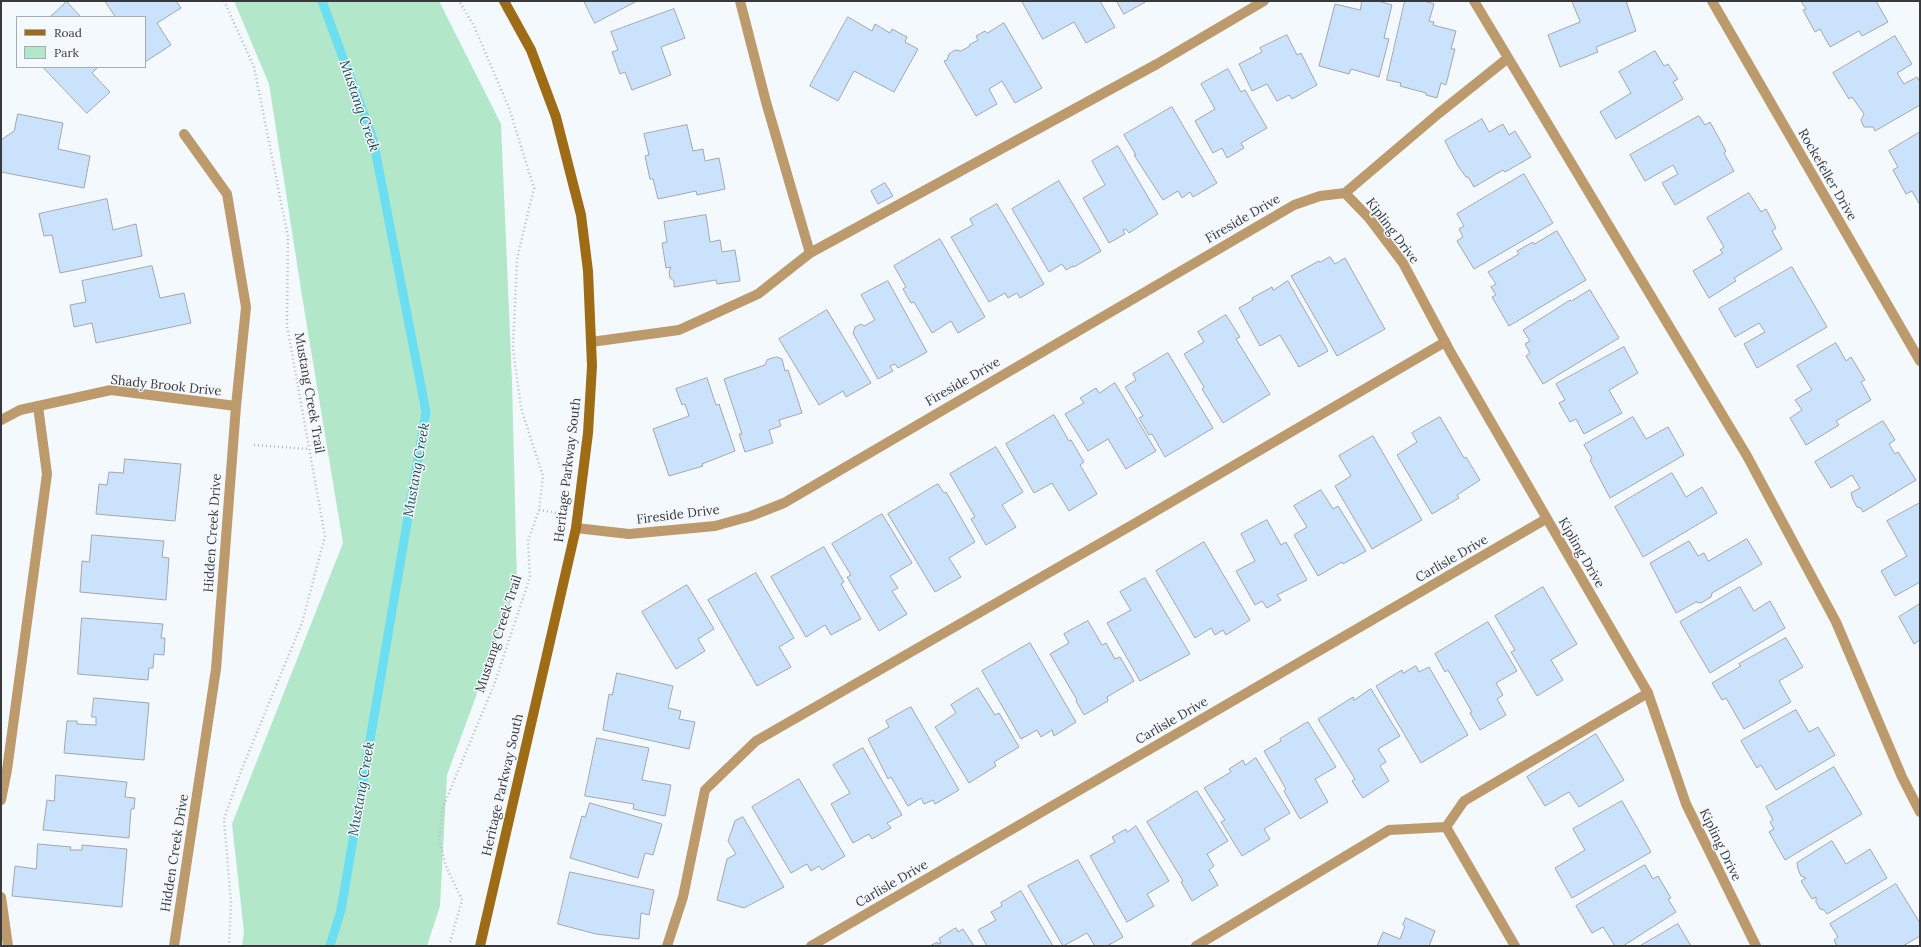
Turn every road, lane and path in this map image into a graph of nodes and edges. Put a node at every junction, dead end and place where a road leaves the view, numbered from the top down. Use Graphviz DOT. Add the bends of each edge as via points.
graph roads {
  1 [pos="224,1"];
  2 [pos="458,1"];
  3 [pos="504,1"];
  4 [pos="740,1"];
  5 [pos="1264,1"];
  6 [pos="1474,1"];
  7 [pos="1712,1"];
  8 [pos="1508,58"];
  9 [pos="184,134"];
  10 [pos="1346,193"];
  11 [pos="810,253"];
  12 [pos="591,342"];
  13 [pos="1445,342"];
  14 [pos="1920,361"];
  15 [pos="38,406"];
  16 [pos="236,406"];
  17 [pos="1,420"];
  18 [pos="233,444"];
  19 [pos="309,449"];
  20 [pos="1546,519"];
  21 [pos="576,528"];
  22 [pos="1648,693"];
  23 [pos="4,760"];
  24 [pos="1,800"];
  25 [pos="1920,812"];
  26 [pos="1446,827"];
  27 [pos="1,897"];
  28 [pos="8,946"];
  29 [pos="174,946"];
  30 [pos="228,946"];
  31 [pos="449,946"];
  32 [pos="480,946"];
  33 [pos="667,946"];
  34 [pos="811,946"];
  35 [pos="1196,946"];
  36 [pos="1516,946"];
  37 [pos="1756,946"];
  1 -- 19 [label="path, Mustang Creek Trail" via="254,67 288,237 287,326"];
  2 -- 31 [label="path, Mustang Creek Trail" via="474,26 509,108 534,188 517,259 513,348 521,408 543,476 539,510 528,541 530,577 494,685 443,807 439,840 446,866 462,900"];
  3 -- 12 [label="street, Heritage Parkway South" via="531,50 556,117 579,208 588,271"];
  4 -- 11 [label="street"];
  5 -- 11 [label="street" via="1157,64"];
  6 -- 8 [label="street"];
  7 -- 14 [label="street, Rockefeller Drive"];
  8 -- 10 [label="street"];
  8 -- 25 [label="street" via="1747,456 1836,622 1902,777"];
  9 -- 16 [label="street, Hidden Creek Drive" via="227,194 246,308"];
  10 -- 13 [label="street, Kipling Drive" via="1369,218 1402,264"];
  10 -- 21 [label="street, Fireside Drive" via="1320,196 1294,205 784,503 715,526 629,534"];
  11 -- 12 [label="street" via="758,294 679,330"];
  12 -- 21 [label="street, Heritage Parkway South" via="588,434"];
  13 -- 20 [label="street, Kipling Drive"];
  13 -- 33 [label="street" via="756,741 704,790 683,897"];
  15 -- 16 [label="street, Shady Brook Drive" via="111,390"];
  15 -- 17 [label="street, Shady Brook Drive" via="20,410"];
  15 -- 23 [label="street" via="47,474"];
  16 -- 18 [label="street, Hidden Creek Drive"];
  18 -- 19 [label="path"];
  18 -- 29 [label="street, Hidden Creek Drive" via="216,669"];
  19 -- 30 [label="path, Mustang Creek Trail" via="325,536 302,623 224,819 231,902"];
  20 -- 22 [label="street, Kipling Drive"];
  20 -- 34 [label="street, Carlisle Drive"];
  21 -- 32 [label="street, Heritage Parkway South"];
  22 -- 26 [label="street" via="1464,801"];
  22 -- 37 [label="street, Kipling Drive" via="1686,804"];
  23 -- 24 [label="street"];
  26 -- 35 [label="street" via="1389,830"];
  26 -- 36 [label="street"];
  27 -- 28 [label="street"];
}
